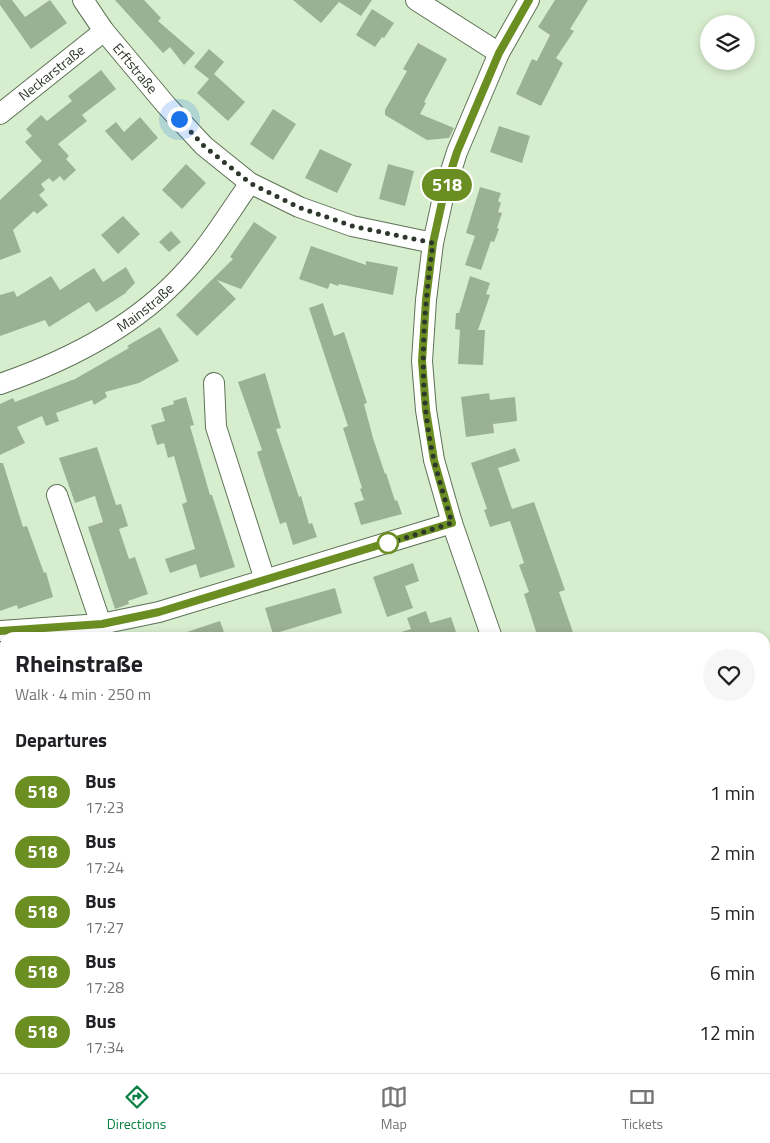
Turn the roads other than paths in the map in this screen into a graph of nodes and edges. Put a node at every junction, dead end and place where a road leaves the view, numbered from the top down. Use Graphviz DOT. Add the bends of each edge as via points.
graph roads {
  1 [pos="83,0"];
  2 [pos="416,0"];
  3 [pos="529,0"];
  4 [pos="104,31"];
  5 [pos="499,53"];
  6 [pos="0,114"];
  7 [pos="250,183"];
  8 [pos="433,243"];
  9 [pos="214,383"];
  10 [pos="0,384"];
  11 [pos="57,495"];
  12 [pos="452,523"];
  13 [pos="265,580"];
  14 [pos="102,624"];
  15 [pos="0,631"];
  16 [pos="490,632"];
  1 -- 4 [label="street, Erftstraße"];
  2 -- 5 [label="street"];
  3 -- 5 [label="street"];
  4 -- 6 [label="street, Neckarstraße"];
  4 -- 7 [label="street, Erftstraße" via="204,146"];
  5 -- 8 [label="street" via="457,152"];
  7 -- 8 [label="street, Erftstraße" via="298,207 352,226"];
  7 -- 10 [label="street, Mainstraße" via="182,276 147,308 95,343 35,372"];
  8 -- 12 [label="street" via="422,361 434,460"];
  9 -- 13 [label="street" via="216,428"];
  11 -- 14 [label="street"];
  12 -- 13 [label="street"];
  12 -- 16 [label="street"];
  13 -- 14 [label="street" via="159,612"];
  14 -- 15 [label="street"];
}
